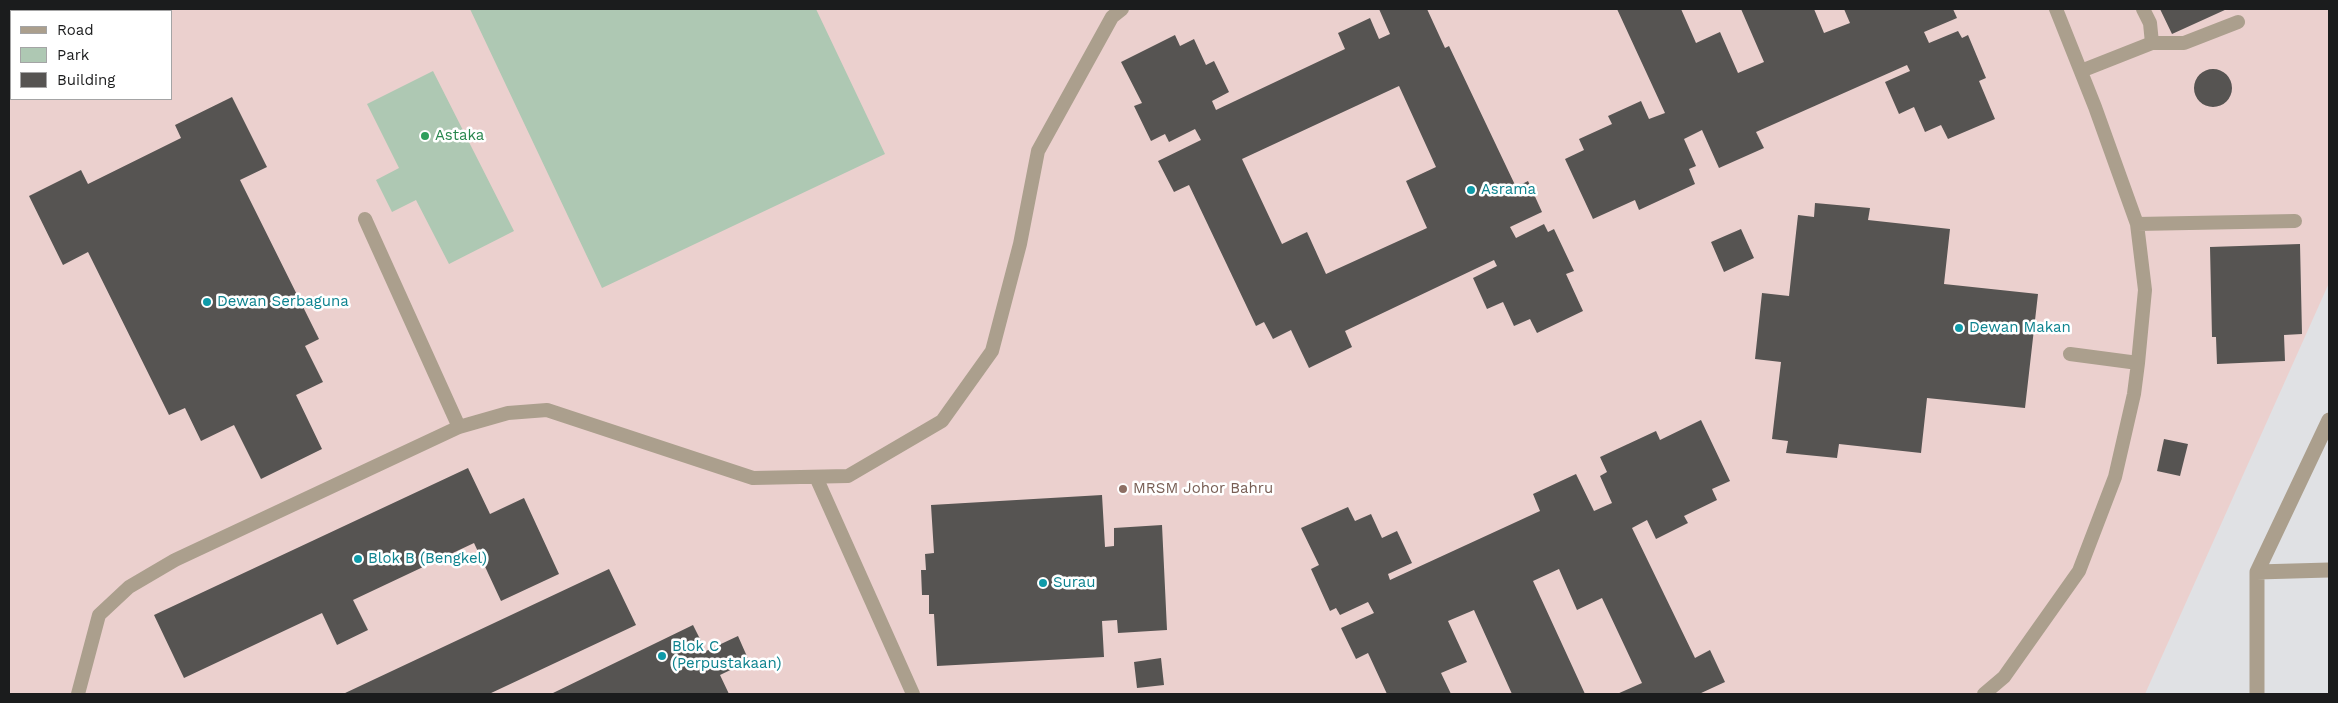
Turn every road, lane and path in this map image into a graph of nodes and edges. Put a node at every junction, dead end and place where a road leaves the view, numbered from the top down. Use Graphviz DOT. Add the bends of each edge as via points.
graph roads {
  1 [pos="1122,9"];
  2 [pos="2056,9"];
  3 [pos="2144,9"];
  4 [pos="2238,22"];
  5 [pos="2152,43"];
  6 [pos="2081,71"];
  7 [pos="365,219"];
  8 [pos="2295,221"];
  9 [pos="2137,224"];
  10 [pos="2070,354"];
  11 [pos="2138,363"];
  12 [pos="2329,420"];
  13 [pos="459,427"];
  14 [pos="816,477"];
  15 [pos="2329,570"];
  16 [pos="2257,572"];
  17 [pos="78,694"];
  18 [pos="914,694"];
  19 [pos="1984,694"];
  20 [pos="2257,694"];
  1 -- 14 [label="lane" via="1112,17 1038,151 1020,244 992,351 942,420 848,476"];
  2 -- 6 [label="lane"];
  3 -- 5 [label="lane" via="2150,23"];
  4 -- 5 [label="lane" via="2184,43"];
  5 -- 6 [label="lane"];
  6 -- 9 [label="lane"];
  7 -- 13 [label="lane"];
  8 -- 9 [label="lane"];
  9 -- 11 [label="lane" via="2145,290"];
  10 -- 11 [label="lane"];
  11 -- 19 [label="lane" via="2115,478 2079,571 2004,677"];
  12 -- 16 [label="street"];
  13 -- 14 [label="lane" via="508,413 547,410 752,478"];
  13 -- 17 [label="lane" via="175,560 129,587 99,615"];
  14 -- 18 [label="lane"];
  15 -- 16 [label="street"];
  16 -- 20 [label="street"];
}
